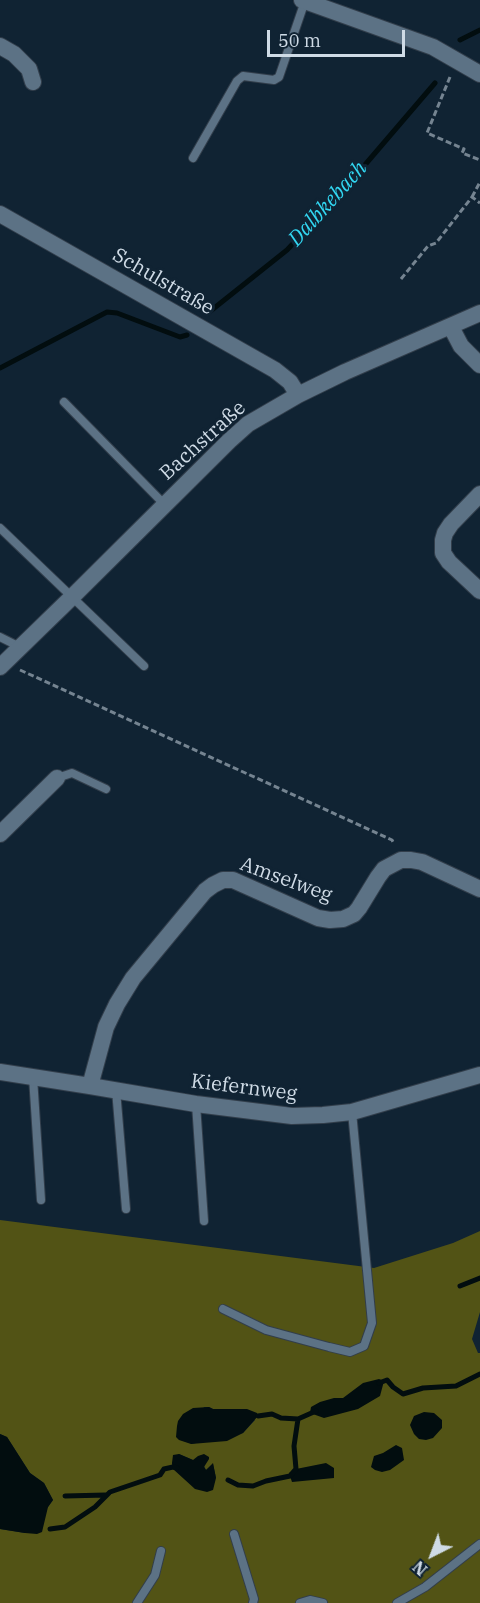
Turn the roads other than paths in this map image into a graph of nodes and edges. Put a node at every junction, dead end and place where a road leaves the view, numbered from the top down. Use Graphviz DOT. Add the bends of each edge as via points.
graph roads {
  1 [pos="303,1"];
  2 [pos="0,46"];
  3 [pos="480,74"];
  4 [pos="33,82"];
  5 [pos="194,158"];
  6 [pos="0,214"];
  7 [pos="480,313"];
  8 [pos="451,327"];
  9 [pos="480,365"];
  10 [pos="298,395"];
  11 [pos="64,402"];
  12 [pos="480,494"];
  13 [pos="165,504"];
  14 [pos="0,528"];
  15 [pos="480,591"];
  16 [pos="72,597"];
  17 [pos="0,637"];
  18 [pos="20,647"];
  19 [pos="2,665"];
  20 [pos="144,666"];
  21 [pos="57,778"];
  22 [pos="106,789"];
  23 [pos="0,834"];
  24 [pos="480,889"];
  25 [pos="0,1072"];
  26 [pos="480,1075"];
  27 [pos="33,1077"];
  28 [pos="90,1086"];
  29 [pos="116,1090"];
  30 [pos="196,1104"];
  31 [pos="352,1112"];
  32 [pos="41,1200"];
  33 [pos="126,1209"];
  34 [pos="204,1221"];
  35 [pos="223,1308"];
  36 [pos="234,1534"];
  37 [pos="480,1544"];
  38 [pos="160,1551"];
  39 [pos="137,1603"];
  40 [pos="253,1603"];
  41 [pos="300,1603"];
  42 [pos="323,1603"];
  43 [pos="397,1603"];
  1 -- 3 [label="street" via="433,47"];
  1 -- 5 [label="lane" via="279,77 274,80 243,76 237,81"];
  2 -- 4 [label="street" via="22,62"];
  6 -- 10 [label="street, Schulstraße" via="275,370"];
  7 -- 8 [label="street, Bachstraße"];
  8 -- 9 [label="street" via="460,346"];
  8 -- 10 [label="street, Bachstraße"];
  10 -- 13 [label="street, Bachstraße" via="248,424"];
  11 -- 13 [label="lane"];
  12 -- 15 [label="street" via="442,540 449,562"];
  13 -- 16 [label="street, Bachstraße"];
  14 -- 16 [label="lane"];
  16 -- 18 [label="street, Bachstraße"];
  16 -- 20 [label="lane"];
  17 -- 18 [label="lane"];
  18 -- 19 [label="street, Bachstraße"];
  21 -- 22 [label="lane" via="72,772"];
  21 -- 23 [label="street"];
  24 -- 28 [label="street, Amselweg" via="422,862 401,860 384,869 354,914 330,920 233,880 223,880 205,891 133,978 106,1027"];
  25 -- 27 [label="street, Kiefernweg"];
  26 -- 31 [label="street, Kiefernweg"];
  27 -- 28 [label="street, Kiefernweg"];
  27 -- 32 [label="lane"];
  28 -- 29 [label="street, Kiefernweg"];
  29 -- 30 [label="street, Kiefernweg"];
  29 -- 33 [label="lane"];
  30 -- 31 [label="street, Kiefernweg" via="292,1116"];
  30 -- 34 [label="lane"];
  31 -- 35 [label="lane" via="372,1323 364,1346 350,1352 329,1347 266,1330"];
  36 -- 40 [label="lane"];
  37 -- 43 [label="lane"];
  38 -- 39 [label="lane" via="154,1575"];
  41 -- 42 [label="lane"];
}
